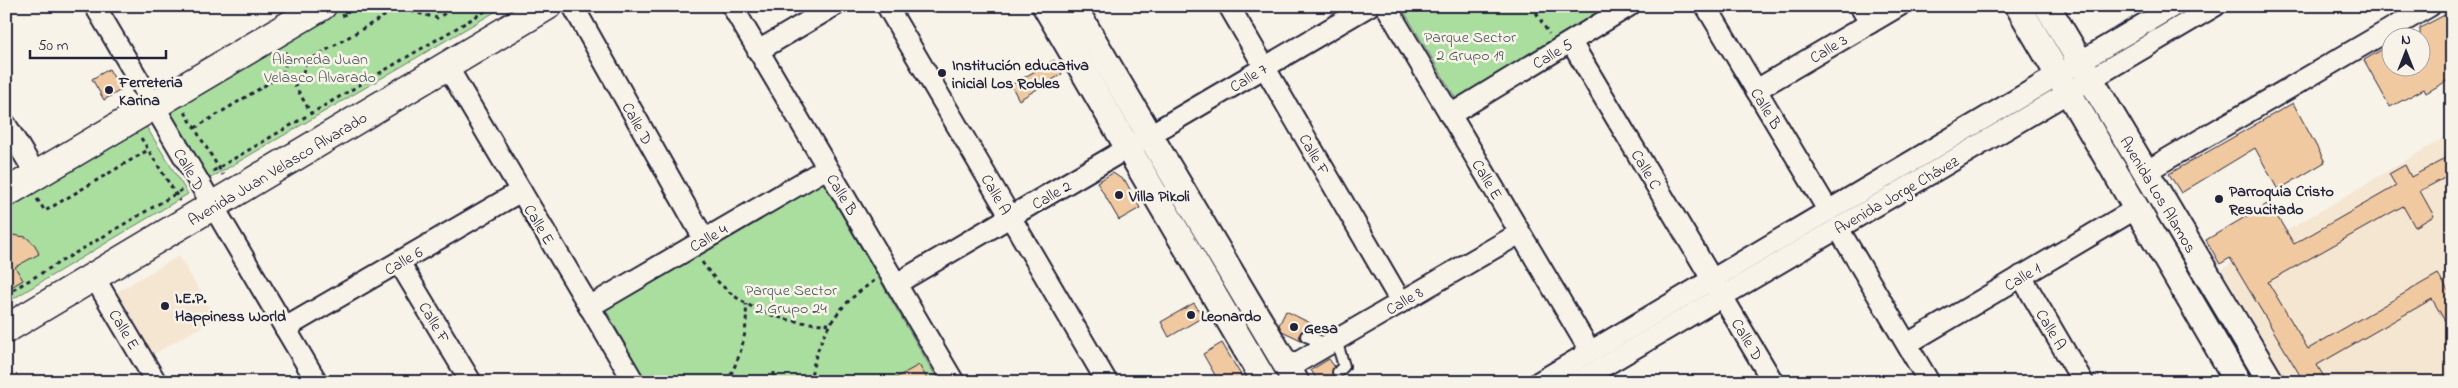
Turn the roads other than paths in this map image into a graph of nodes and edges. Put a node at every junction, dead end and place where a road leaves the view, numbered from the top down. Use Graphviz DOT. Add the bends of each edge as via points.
graph roads {
  1 [pos="95,6"];
  2 [pos="322,6"];
  3 [pos="547,6"];
  4 [pos="572,6"];
  5 [pos="732,6"];
  6 [pos="834,6"];
  7 [pos="887,6"];
  8 [pos="1045,6"];
  9 [pos="1073,6"];
  10 [pos="1229,6"];
  11 [pos="1369,6"];
  12 [pos="1386,6"];
  13 [pos="1628,6"];
  14 [pos="1706,6"];
  15 [pos="1899,6"];
  16 [pos="2018,6"];
  17 [pos="2047,6"];
  18 [pos="2174,6"];
  19 [pos="2215,6"];
  20 [pos="2430,6"];
  21 [pos="1865,15"];
  22 [pos="1564,45"];
  23 [pos="758,51"];
  24 [pos="447,66"];
  25 [pos="1265,68"];
  26 [pos="2086,72"];
  27 [pos="2064,84"];
  28 [pos="1756,90"];
  29 [pos="165,100"];
  30 [pos="1450,115"];
  31 [pos="6,125"];
  32 [pos="1150,136"];
  33 [pos="1128,148"];
  34 [pos="827,168"];
  35 [pos="2145,172"];
  36 [pos="37,176"];
  37 [pos="521,191"];
  38 [pos="18,198"];
  39 [pos="212,206"];
  40 [pos="2137,208"];
  41 [pos="1828,210"];
  42 [pos="1010,217"];
  43 [pos="1838,228"];
  44 [pos="1520,232"];
  45 [pos="698,243"];
  46 [pos="399,262"];
  47 [pos="2021,276"];
  48 [pos="94,277"];
  49 [pos="1712,279"];
  50 [pos="896,284"];
  51 [pos="1722,296"];
  52 [pos="1401,302"];
  53 [pos="589,307"];
  54 [pos="285,328"];
  55 [pos="6,329"];
  56 [pos="1306,336"];
  57 [pos="1332,342"];
  58 [pos="1907,344"];
  59 [pos="1599,367"];
  60 [pos="1338,372"];
  61 [pos="1292,375"];
  62 [pos="1264,381"];
  63 [pos="156,382"];
  64 [pos="317,382"];
  65 [pos="471,382"];
  66 [pos="634,382"];
  67 [pos="954,382"];
  68 [pos="1107,382"];
  69 [pos="1539,382"];
  70 [pos="1578,382"];
  71 [pos="1773,382"];
  72 [pos="1929,382"];
  73 [pos="2083,382"];
  74 [pos="2238,382"];
  75 [pos="2271,382"];
  1 -- 29 [label="street, Calle D"];
  2 -- 29 [label="main road"];
  3 -- 24 [label="main road, Avenida Juan Velasco Alvarado"];
  4 -- 45 [label="street, Calle D"];
  5 -- 23 [label="street, Calle B"];
  6 -- 23 [label="street"];
  7 -- 42 [label="street, Calle A"];
  8 -- 33 [label="street"];
  9 -- 32 [label="street"];
  10 -- 25 [label="street, Calle F"];
  11 -- 25 [label="street, Calle 7"];
  12 -- 30 [label="street, Calle E"];
  13 -- 22 [label="street, Calle 5"];
  14 -- 28 [label="street, Calle B"];
  15 -- 21 [label="street, Calle 3"];
  16 -- 27 [label="street, Avenida Los Alamos"];
  17 -- 26 [label="street, Avenida Los Alamos"];
  18 -- 26 [label="street, Avenida Jorge Chávez"];
  19 -- 26 [label="street, Avenida Jorge Chávez"];
  20 -- 35 [label="street"];
  21 -- 28 [label="street, Calle 3"];
  22 -- 30 [label="street, Calle 5"];
  22 -- 49 [label="street, Calle C"];
  23 -- 34 [label="street, Calle B"];
  24 -- 37 [label="street, Calle E"];
  24 -- 39 [label="main road, Avenida Juan Velasco Alvarado"];
  25 -- 32 [label="street, Calle 7"];
  25 -- 52 [label="street, Calle F"];
  26 -- 27 [label="street, Avenida Jorge Chávez"];
  26 -- 35 [label="street, Avenida Los Alamos"];
  27 -- 40 [label="street, Avenida Los Alamos"];
  27 -- 41 [label="street, Avenida Jorge Chávez"];
  27 -- 43 [label="street, Avenida Jorge Chávez"];
  28 -- 41 [label="street, Calle B"];
  29 -- 36 [label="main road"];
  29 -- 39 [label="street, Calle D" via="197,181"];
  30 -- 44 [label="street, Calle E"];
  31 -- 36 [label="street"];
  32 -- 33 [label="street, Calle 7"];
  32 -- 61 [label="street" via="1265,320"];
  33 -- 42 [label="street, Calle 2"];
  33 -- 62 [label="street"];
  34 -- 45 [label="street, Calle 4"];
  34 -- 50 [label="street, Calle B"];
  35 -- 75 [label="street, Avenida Los Alamos"];
  36 -- 38 [label="main road"];
  37 -- 46 [label="street, Calle 6"];
  37 -- 53 [label="street, Calle E"];
  39 -- 48 [label="main road, Avenida Juan Velasco Alvarado"];
  39 -- 54 [label="street, Calle D"];
  40 -- 47 [label="street, Calle 1"];
  40 -- 74 [label="street, Avenida Los Alamos"];
  41 -- 49 [label="street, Avenida Jorge Chávez"];
  42 -- 50 [label="street, Calle 2"];
  42 -- 68 [label="street, Calle A"];
  43 -- 51 [label="street, Avenida Jorge Chávez"];
  43 -- 58 [label="street"];
  44 -- 52 [label="street, Calle 8"];
  44 -- 59 [label="street, Calle E"];
  45 -- 53 [label="street, Calle 4"];
  46 -- 54 [label="street, Calle 6"];
  46 -- 65 [label="street, Calle F"];
  47 -- 58 [label="street, Calle 1"];
  47 -- 73 [label="street, Calle A"];
  48 -- 55 [label="main road, Avenida Juan Velasco Alvarado"];
  48 -- 63 [label="street, Calle E"];
  49 -- 51 [label="street, Calle C"];
  49 -- 59 [label="street, Avenida Jorge Chávez"];
  50 -- 67 [label="street, Calle B"];
  51 -- 59 [label="street, Avenida Jorge Chávez"];
  51 -- 71 [label="street, Calle D"];
  52 -- 57 [label="street, Calle 8"];
  53 -- 66 [label="street, Calle E"];
  54 -- 64 [label="street, Calle D"];
  56 -- 57 [label="lane"];
  57 -- 60 [label="lane" via="1344,366"];
  57 -- 61 [label="street, Calle 8"];
  58 -- 72 [label="street"];
  59 -- 69 [label="street, Avenida Jorge Chávez"];
  59 -- 70 [label="street, Avenida Jorge Chávez"];
}
